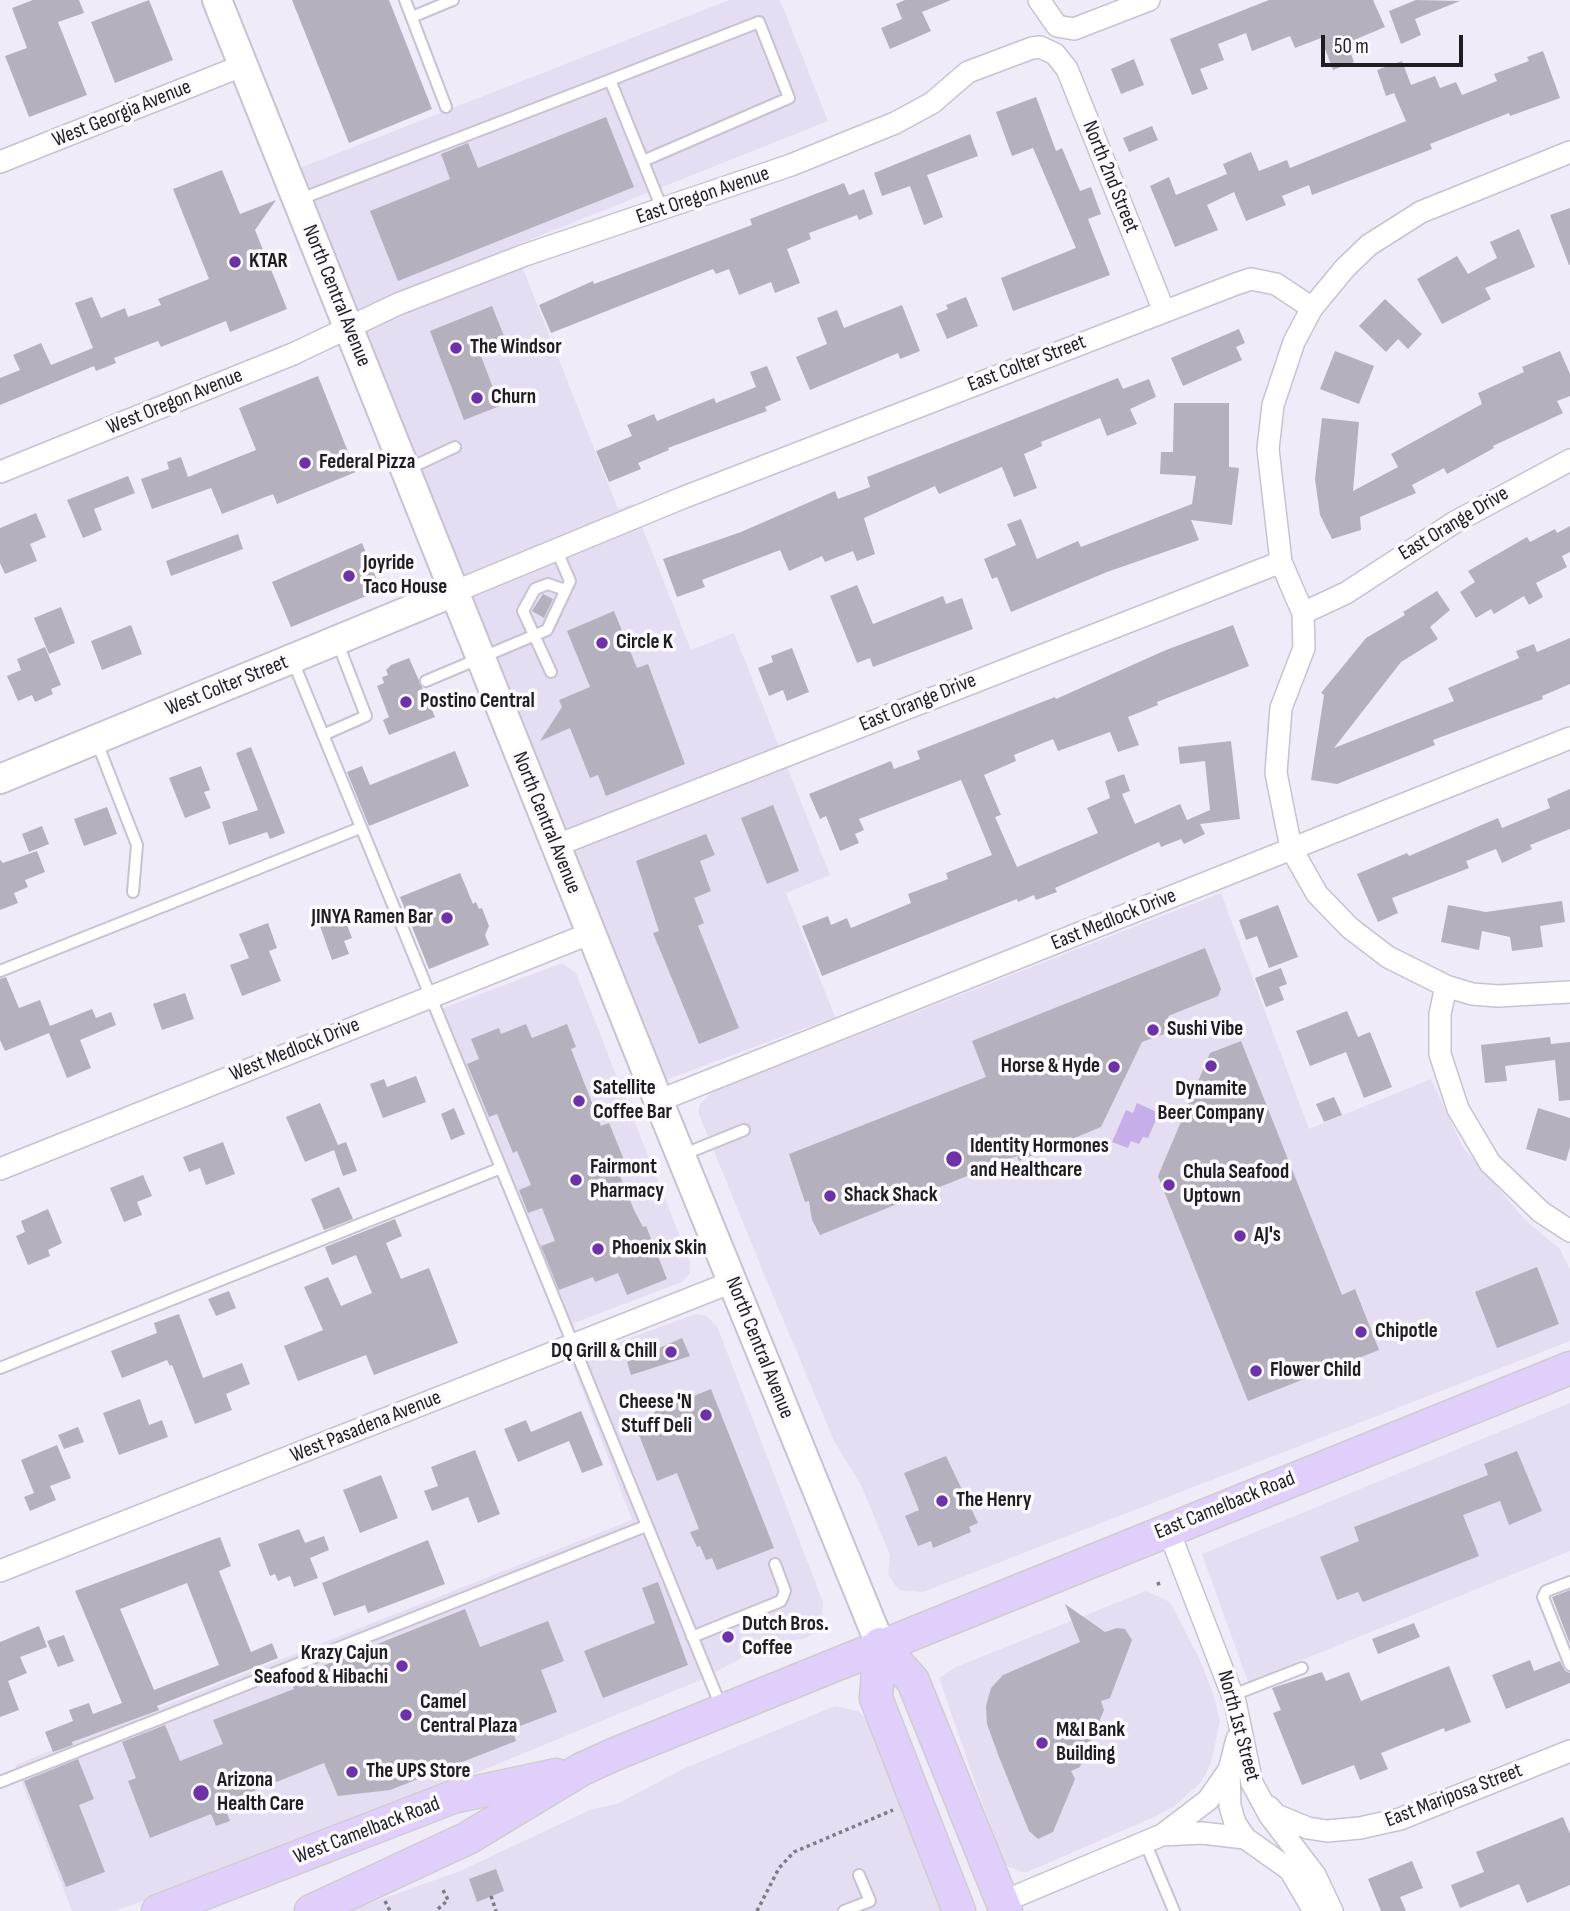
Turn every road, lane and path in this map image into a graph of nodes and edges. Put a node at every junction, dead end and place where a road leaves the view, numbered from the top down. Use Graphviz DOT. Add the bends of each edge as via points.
graph roads {
  1 [pos="217,0"];
  2 [pos="405,0"];
  3 [pos="453,0"];
  4 [pos="1039,0"];
  5 [pos="1149,0"];
  6 [pos="412,17"];
  7 [pos="1047,49"];
  8 [pos="244,65"];
  9 [pos="610,80"];
  10 [pos="446,107"];
  11 [pos="1570,152"];
  12 [pos="643,161"];
  13 [pos="0,162"];
  14 [pos="298,200"];
  15 [pos="663,211"];
  16 [pos="1312,308"];
  17 [pos="1164,311"];
  18 [pos="349,327"];
  19 [pos="456,447"];
  20 [pos="1570,460"];
  21 [pos="405,470"];
  22 [pos="0,472"];
  23 [pos="556,549"];
  24 [pos="1281,562"];
  25 [pos="565,590"];
  26 [pos="454,592"];
  27 [pos="1303,613"];
  28 [pos="535,635"];
  29 [pos="337,641"];
  30 [pos="292,659"];
  31 [pos="480,659"];
  32 [pos="551,671"];
  33 [pos="426,681"];
  34 [pos="323,735"];
  35 [pos="1570,738"];
  36 [pos="96,740"];
  37 [pos="0,779"];
  38 [pos="360,828"];
  39 [pos="555,846"];
  40 [pos="1290,848"];
  41 [pos="134,891"];
  42 [pos="591,933"];
  43 [pos="0,971"];
  44 [pos="1446,986"];
  45 [pos="1570,992"];
  46 [pos="429,996"];
  47 [pos="658,1101"];
  48 [pos="744,1130"];
  49 [pos="681,1155"];
  50 [pos="500,1168"];
  51 [pos="0,1169"];
  52 [pos="1570,1231"];
  53 [pos="732,1282"];
  54 [pos="573,1345"];
  55 [pos="0,1368"];
  56 [pos="1570,1368"];
  57 [pos="646,1527"];
  58 [pos="1168,1529"];
  59 [pos="775,1564"];
  60 [pos="0,1571"];
  61 [pos="1570,1582"];
  62 [pos="692,1637"];
  63 [pos="880,1644"];
  64 [pos="1570,1665"];
  65 [pos="1302,1668"];
  66 [pos="1233,1695"];
  67 [pos="722,1709"];
  68 [pos="1240,1720"];
  69 [pos="1570,1751"];
  70 [pos="582,1769"];
  71 [pos="1229,1770"];
  72 [pos="0,1783"];
  73 [pos="1260,1798"];
  74 [pos="898,1808"];
  75 [pos="425,1809"];
  76 [pos="1154,1838"];
  77 [pos="1245,1838"];
  78 [pos="859,1875"];
  79 [pos="378,1881"];
  80 [pos="442,1888"];
  81 [pos="491,1896"];
  82 [pos="953,1906"];
  83 [pos="1004,1907"];
  84 [pos="438,1909"];
  85 [pos="158,1911"];
  86 [pos="311,1911"];
  87 [pos="496,1911"];
  88 [pos="757,1911"];
  89 [pos="844,1911"];
  90 [pos="1174,1911"];
  91 [pos="1314,1911"];
  92 [pos="1332,1911"];
  1 -- 8 [label="main road, North Central Avenue"];
  2 -- 6 [label="lane"];
  3 -- 6 [label="lane"];
  4 -- 5 [label="street" via="1057,26 1074,29"];
  6 -- 10 [label="lane"];
  7 -- 15 [label="street, East Oregon Avenue" via="1032,48 986,64 968,72 915,114"];
  7 -- 17 [label="street, North 2nd Street" via="1067,69"];
  8 -- 13 [label="street, West Georgia Avenue"];
  8 -- 14 [label="main road, North Central Avenue"];
  9 -- 12 [label="lane"];
  9 -- 12 [label="lane" via="758,22 789,98"];
  9 -- 14 [label="lane"];
  11 -- 16 [label="street" via="1461,194 1393,228 1345,268"];
  12 -- 15 [label="lane"];
  14 -- 18 [label="main road, North Central Avenue"];
  15 -- 18 [label="street, East Oregon Avenue" via="525,255"];
  16 -- 17 [label="street, East Colter Street" via="1276,284 1251,279"];
  16 -- 24 [label="street" via="1281,374 1270,422 1269,471"];
  17 -- 23 [label="street, East Colter Street"];
  18 -- 21 [label="main road, North Central Avenue"];
  18 -- 22 [label="street, West Oregon Avenue" via="189,398"];
  19 -- 21 [label="lane"];
  20 -- 27 [label="street, East Orange Drive" via="1455,522 1346,593"];
  21 -- 26 [label="main road, North Central Avenue"];
  23 -- 25 [label="lane" via="570,581"];
  23 -- 26 [label="street, East Colter Street"];
  24 -- 27 [label="street"];
  24 -- 39 [label="street, East Orange Drive"];
  25 -- 28 [label="lane" via="547,630"];
  25 -- 28 [label="lane" via="548,584 535,589 523,611"];
  26 -- 29 [label="main road, West Colter Street"];
  26 -- 31 [label="main road, North Central Avenue"];
  27 -- 40 [label="street" via="1304,648 1281,708 1276,773"];
  28 -- 31 [label="lane"];
  28 -- 32 [label="lane"];
  29 -- 30 [label="main road, West Colter Street"];
  29 -- 34 [label="lane" via="366,716"];
  30 -- 34 [label="lane"];
  30 -- 36 [label="main road, West Colter Street"];
  31 -- 33 [label="lane"];
  31 -- 39 [label="main road, North Central Avenue"];
  34 -- 38 [label="lane"];
  35 -- 40 [label="street, East Medlock Drive"];
  36 -- 37 [label="main road, West Colter Street"];
  36 -- 41 [label="lane" via="137,845"];
  38 -- 43 [label="lane"];
  38 -- 46 [label="lane"];
  39 -- 42 [label="main road, North Central Avenue"];
  40 -- 44 [label="street" via="1317,894 1350,928 1388,957"];
  40 -- 47 [label="street, East Medlock Drive"];
  42 -- 46 [label="street, West Medlock Drive"];
  42 -- 47 [label="main road, North Central Avenue"];
  44 -- 45 [label="street" via="1498,996"];
  44 -- 52 [label="street" via="1440,1014 1440,1054 1458,1109 1490,1163 1534,1206"];
  46 -- 50 [label="lane"];
  46 -- 51 [label="street, West Medlock Drive"];
  47 -- 49 [label="main road, North Central Avenue"];
  48 -- 49 [label="lane"];
  49 -- 53 [label="main road, North Central Avenue"];
  50 -- 54 [label="lane"];
  50 -- 55 [label="lane"];
  53 -- 54 [label="street, West Pasadena Avenue"];
  53 -- 63 [label="main road, North Central Avenue"];
  54 -- 57 [label="lane"];
  54 -- 60 [label="street, West Pasadena Avenue"];
  56 -- 58 [label="main road, East Camelback Road"];
  57 -- 62 [label="lane"];
  57 -- 72 [label="lane"];
  58 -- 63 [label="main road, East Camelback Road"];
  58 -- 66 [label="street, North 1st Street"];
  59 -- 62 [label="lane" via="785,1591 781,1601"];
  61 -- 64 [label="lane" via="1546,1591 1543,1597"];
  62 -- 67 [label="lane"];
  63 -- 67 [label="main road, West Camelback Road"];
  63 -- 82 [label="main road, North Central Avenue" via="876,1698"];
  63 -- 83 [label="main road, North Central Avenue" via="914,1681"];
  65 -- 66 [label="lane"];
  66 -- 68 [label="street, North 1st Street"];
  67 -- 70 [label="main road, West Camelback Road"];
  68 -- 71 [label="street"];
  68 -- 73 [label="street, North 1st Street" via="1247,1770"];
  69 -- 73 [label="street, East Mariposa Street" via="1400,1819 1360,1828 1318,1830 1276,1815"];
  70 -- 75 [label="main road, West Camelback Road" via="453,1797"];
  70 -- 79 [label="main road, West Camelback Road" via="468,1838"];
  71 -- 76 [label="street" via="1208,1800"];
  71 -- 77 [label="street" via="1230,1806"];
  73 -- 92 [label="street, North 1st Street" via="1315,1875"];
  74 -- 88 [label="path" via="794,1852 779,1868"];
  75 -- 79 [label="main road" via="420,1836"];
  75 -- 85 [label="main road, West Camelback Road"];
  76 -- 77 [label="street" via="1202,1833"];
  76 -- 83 [label="street"];
  76 -- 90 [label="lane"];
  77 -- 91 [label="street" via="1290,1870"];
  78 -- 89 [label="lane" via="870,1900"];
  79 -- 86 [label="main road, West Camelback Road"];
  80 -- 84 [label="path" via="448,1899"];
  81 -- 87 [label="path"];
}
